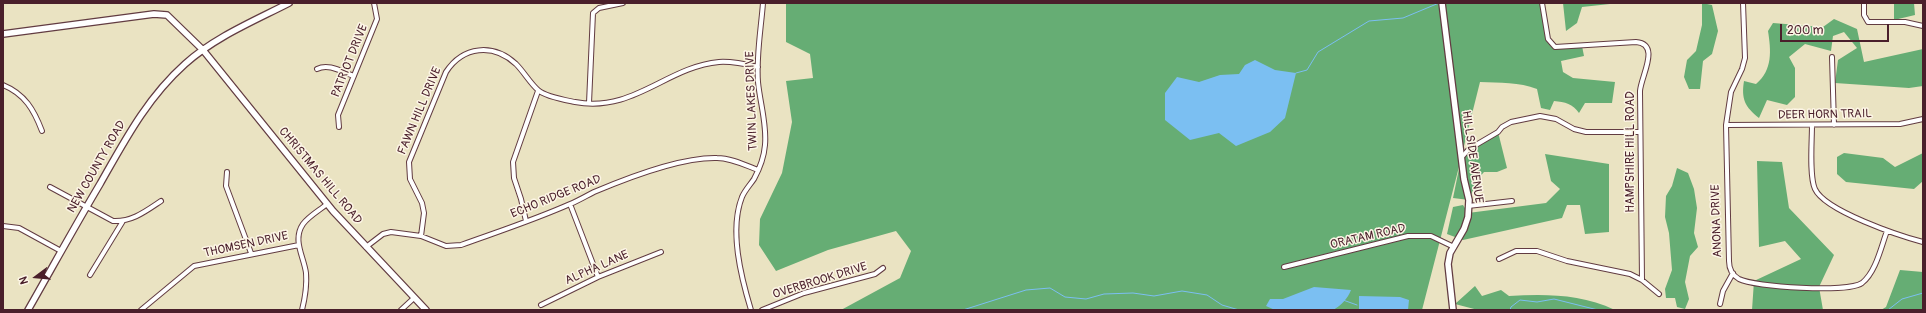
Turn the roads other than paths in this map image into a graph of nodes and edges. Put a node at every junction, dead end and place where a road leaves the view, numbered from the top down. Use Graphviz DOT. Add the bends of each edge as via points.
graph roads {
  1 [pos="290,3"];
  2 [pos="374,3"];
  3 [pos="623,3"];
  4 [pos="763,3"];
  5 [pos="1442,3"];
  6 [pos="1542,3"];
  7 [pos="1743,3"];
  8 [pos="1864,3"];
  9 [pos="1923,26"];
  10 [pos="3,34"];
  11 [pos="203,50"];
  12 [pos="1832,57"];
  13 [pos="758,67"];
  14 [pos="317,69"];
  15 [pos="354,76"];
  16 [pos="3,85"];
  17 [pos="538,91"];
  18 [pos="589,103"];
  19 [pos="1923,119"];
  20 [pos="1726,125"];
  21 [pos="1812,125"];
  22 [pos="1834,125"];
  23 [pos="339,127"];
  24 [pos="42,131"];
  25 [pos="1640,132"];
  26 [pos="1461,158"];
  27 [pos="758,170"];
  28 [pos="226,172"];
  29 [pos="50,187"];
  30 [pos="161,201"];
  31 [pos="1512,201"];
  32 [pos="327,204"];
  33 [pos="570,204"];
  34 [pos="1468,206"];
  35 [pos="86,207"];
  36 [pos="123,221"];
  37 [pos="526,221"];
  38 [pos="3,226"];
  39 [pos="1887,231"];
  40 [pos="421,236"];
  41 [pos="1923,242"];
  42 [pos="298,244"];
  43 [pos="366,247"];
  44 [pos="1454,247"];
  45 [pos="61,252"];
  46 [pos="661,252"];
  47 [pos="251,253"];
  48 [pos="1499,259"];
  49 [pos="1284,267"];
  50 [pos="883,268"];
  51 [pos="1733,273"];
  52 [pos="90,275"];
  53 [pos="598,277"];
  54 [pos="1642,280"];
  55 [pos="1659,294"];
  56 [pos="414,298"];
  57 [pos="1720,304"];
  58 [pos="541,305"];
  59 [pos="28,310"];
  60 [pos="141,310"];
  61 [pos="302,310"];
  62 [pos="401,310"];
  63 [pos="426,310"];
  64 [pos="751,310"];
  65 [pos="762,310"];
  66 [pos="1453,310"];
  1 -- 11 [label="street, NEW COUNTY ROAD"];
  2 -- 15 [label="street, PATRIOT DRIVE" via="378,19"];
  3 -- 18 [label="street" via="599,8 593,13"];
  4 -- 13 [label="street, TWIN LAKES DRIVE"];
  5 -- 26 [label="street, HILLSIDE AVENUE"];
  6 -- 25 [label="street, HAMPSHIRE HILL ROAD" via="1548,39 1555,47 1636,42 1648,48 1649,59 1640,90"];
  7 -- 20 [label="street, ANONA DRIVE" via="1745,58 1730,92"];
  8 -- 9 [label="street" via="1864,15 1868,22 1905,22"];
  10 -- 11 [label="street, CHRISTMAS HILL ROAD" via="161,14 172,19"];
  11 -- 32 [label="street, CHRISTMAS HILL ROAD"];
  11 -- 35 [label="street, NEW COUNTY ROAD" via="172,76 149,102"];
  12 -- 22 [label="street"];
  13 -- 18 [label="street" via="726,62 711,63 634,96 618,101"];
  13 -- 27 [label="street, TWIN LAKES DRIVE" via="766,140 764,157"];
  14 -- 15 [label="street" via="323,66 330,67"];
  15 -- 23 [label="street, PATRIOT DRIVE" via="338,115"];
  16 -- 24 [label="street" via="14,89 26,99"];
  17 -- 18 [label="street" via="576,102"];
  17 -- 37 [label="street" via="513,162 514,178 522,199"];
  17 -- 40 [label="street, FAWN HILL DRIVE" via="516,64 489,51 476,50 463,54 452,63 409,162 410,179 424,213"];
  19 -- 22 [label="street, DEER HORN TRAIL" via="1900,124"];
  20 -- 21 [label="street, DEER HORN TRAIL"];
  20 -- 51 [label="street, ANONA DRIVE" via="1729,261"];
  21 -- 22 [label="street, DEER HORN TRAIL"];
  21 -- 39 [label="street" via="1813,180 1819,195 1827,202"];
  25 -- 26 [label="street" via="1586,132 1574,129 1556,119 1540,116 1511,122 1469,149"];
  25 -- 54 [label="street, HAMPSHIRE HILL ROAD"];
  26 -- 34 [label="street, HILLSIDE AVENUE"];
  27 -- 33 [label="street, ECHO RIDGE ROAD" via="731,160 701,159 657,169 594,192"];
  27 -- 64 [label="street, TWIN LAKES DRIVE" via="742,197 737,225 741,273"];
  28 -- 47 [label="street" via="226,186"];
  29 -- 35 [label="street"];
  30 -- 36 [label="street" via="138,216"];
  31 -- 34 [label="street"];
  32 -- 42 [label="street" via="303,225"];
  32 -- 43 [label="street, CHRISTMAS HILL ROAD"];
  33 -- 37 [label="street, ECHO RIDGE ROAD"];
  33 -- 53 [label="street"];
  34 -- 44 [label="street, HILLSIDE AVENUE" via="1466,223"];
  35 -- 36 [label="street" via="112,221"];
  35 -- 45 [label="street, NEW COUNTY ROAD"];
  36 -- 52 [label="street"];
  37 -- 40 [label="street, ECHO RIDGE ROAD" via="461,245 446,246"];
  38 -- 45 [label="street" via="19,228"];
  39 -- 41 [label="street"];
  39 -- 51 [label="street, ANONA DRIVE" via="1870,274 1855,286 1829,289 1777,285 1743,280"];
  40 -- 43 [label="street, ECHO RIDGE ROAD" via="390,232 383,234"];
  42 -- 47 [label="street, THOMSEN DRIVE"];
  42 -- 61 [label="street" via="306,272"];
  43 -- 56 [label="street, CHRISTMAS HILL ROAD"];
  44 -- 49 [label="street, ORATAM ROAD" via="1431,236 1408,236"];
  44 -- 66 [label="street, HILLSIDE AVENUE" via="1448,264"];
  45 -- 59 [label="street, NEW COUNTY ROAD"];
  46 -- 53 [label="street, ALPHA LANE"];
  47 -- 60 [label="street, THOMSEN DRIVE" via="194,266"];
  48 -- 54 [label="street" via="1516,252 1537,251 1567,261 1617,270"];
  50 -- 65 [label="street, OVERBROOK DRIVE" via="875,274 804,293"];
  51 -- 57 [label="street" via="1723,291"];
  53 -- 58 [label="street, ALPHA LANE"];
  54 -- 55 [label="street"];
  56 -- 62 [label="street"];
  56 -- 63 [label="street, CHRISTMAS HILL ROAD"];
}
